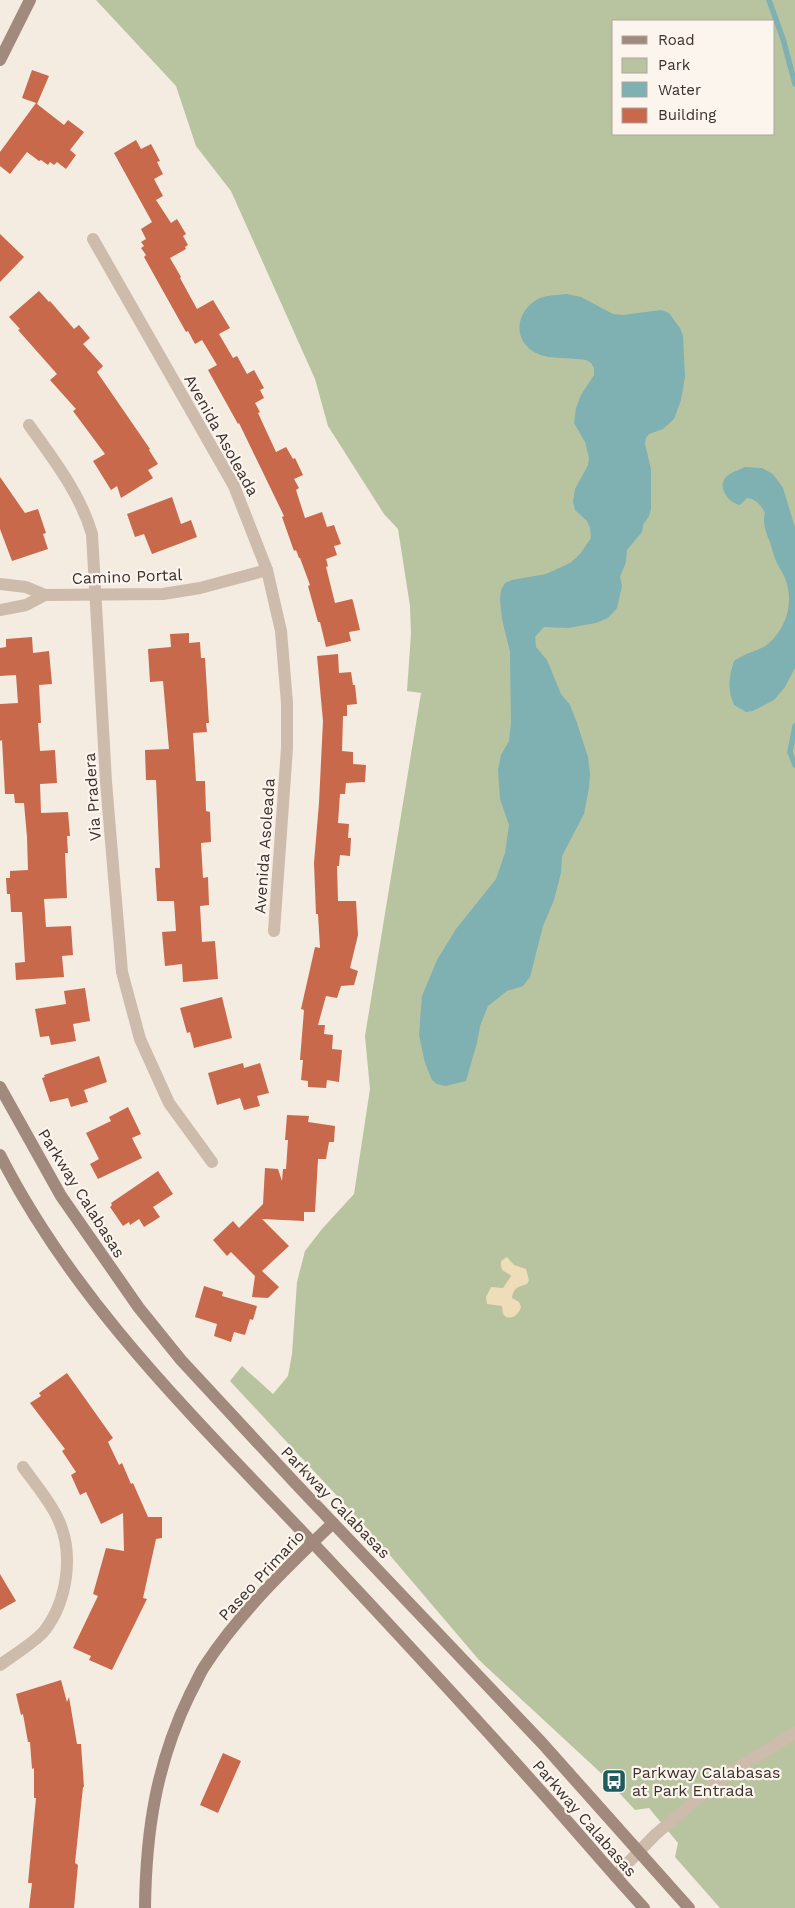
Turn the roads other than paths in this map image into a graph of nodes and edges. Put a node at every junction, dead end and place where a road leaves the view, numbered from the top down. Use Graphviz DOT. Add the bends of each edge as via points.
graph roads {
  1 [pos="30,0"];
  2 [pos="0,60"];
  3 [pos="93,238"];
  4 [pos="29,425"];
  5 [pos="267,570"];
  6 [pos="0,584"];
  7 [pos="45,595"];
  8 [pos="96,595"];
  9 [pos="0,610"];
  10 [pos="274,931"];
  11 [pos="0,1087"];
  12 [pos="0,1155"];
  13 [pos="212,1162"];
  14 [pos="23,1467"];
  15 [pos="333,1523"];
  16 [pos="313,1543"];
  17 [pos="0,1665"];
  18 [pos="795,1733"];
  19 [pos="639,1851"];
  20 [pos="615,1876"];
  21 [pos="145,1908"];
  22 [pos="644,1908"];
  23 [pos="689,1908"];
  1 -- 2 [label="street"];
  3 -- 5 [label="street, Avenida Asoleada" via="234,486"];
  4 -- 8 [label="street, Via Pradera" via="86,514 92,534"];
  5 -- 8 [label="street, Camino Portal" via="163,594"];
  5 -- 10 [label="street, Avenida Asoleada" via="281,631 287,703 287,748"];
  6 -- 7 [label="street, Camino Portal" via="26,587"];
  7 -- 8 [label="street, Camino Portal"];
  7 -- 9 [label="street, Camino Portal" via="26,605"];
  8 -- 13 [label="street, Via Pradera" via="106,782 122,972 140,1039 169,1102"];
  11 -- 15 [label="street, Parkway Calabasas" via="61,1196 139,1308 219,1402"];
  12 -- 16 [label="street, Parkway Calabasas" via="52,1244 112,1326 172,1395"];
  14 -- 17 [label="street" via="59,1522 67,1554 64,1585 58,1609 44,1631"];
  15 -- 16 [label="street, Paseo Primario"];
  15 -- 19 [label="street, Parkway Calabasas" via="542,1743"];
  16 -- 20 [label="street, Parkway Calabasas"];
  16 -- 21 [label="street, Paseo Primario" via="238,1620 203,1668 182,1711 166,1752 154,1797 148,1838"];
  18 -- 19 [label="street" via="726,1775"];
  19 -- 20 [label="street"];
  19 -- 23 [label="street, Parkway Calabasas"];
  20 -- 22 [label="street, Parkway Calabasas"];
}
